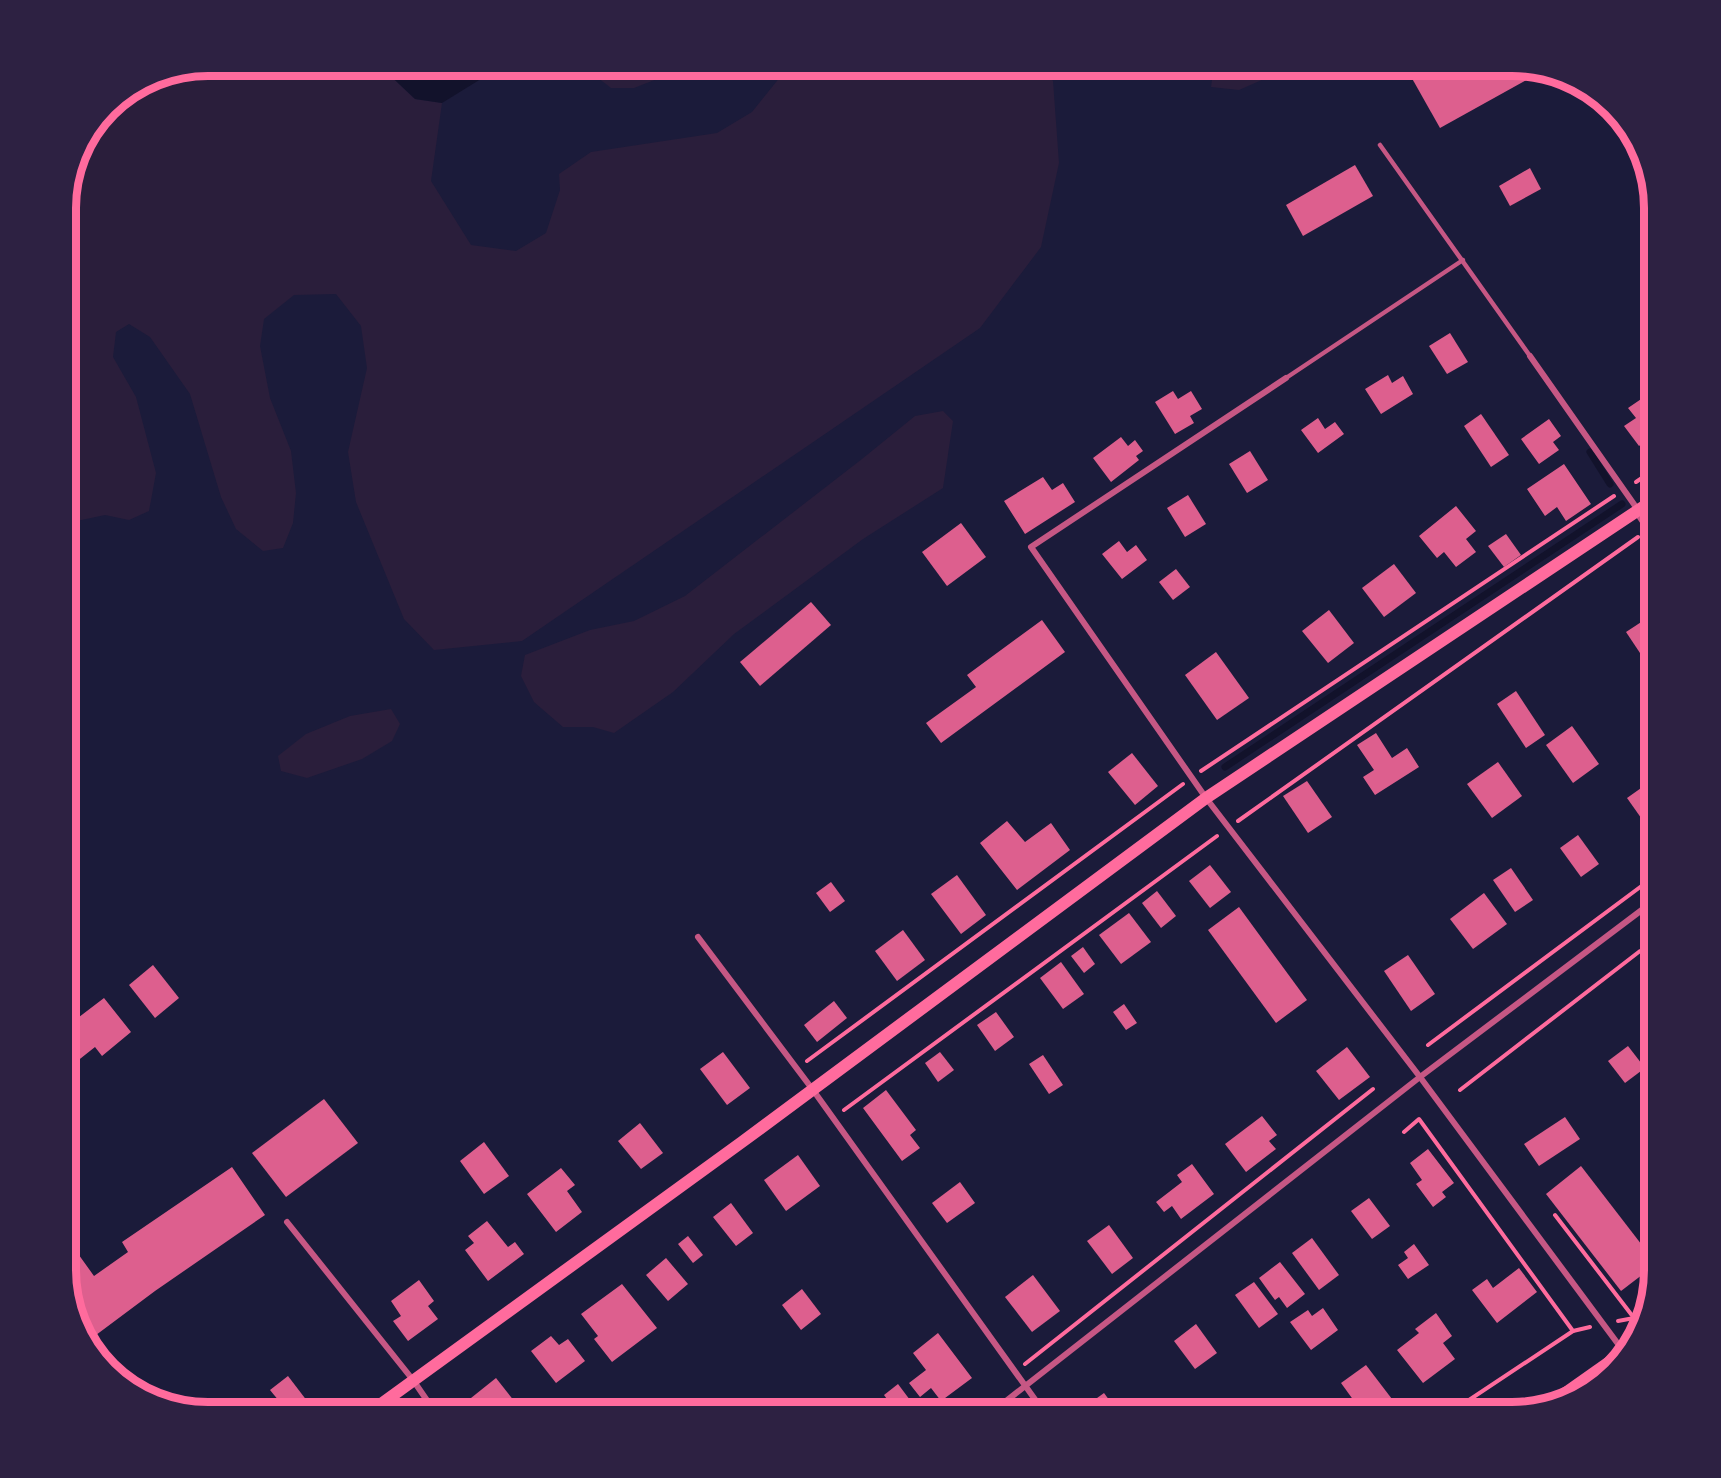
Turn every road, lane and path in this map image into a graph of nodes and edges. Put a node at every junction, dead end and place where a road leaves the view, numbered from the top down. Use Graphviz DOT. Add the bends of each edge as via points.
graph roads {
  1 [pos="1380,145"];
  2 [pos="1463,260"];
  3 [pos="1530,356"];
  4 [pos="1286,378"];
  5 [pos="1644,476"];
  6 [pos="1624,490"];
  7 [pos="1644,507"];
  8 [pos="1638,511"];
  9 [pos="1644,520"];
  10 [pos="1192,777"];
  11 [pos="1206,798"];
  12 [pos="1644,884"];
  13 [pos="1644,908"];
  14 [pos="698,937"];
  15 [pos="1640,951"];
  16 [pos="1428,1045"];
  17 [pos="797,1069"];
  18 [pos="1420,1077"];
  19 [pos="1373,1089"];
  20 [pos="1460,1089"];
  21 [pos="813,1090"];
  22 [pos="1404,1132"];
  23 [pos="1555,1215"];
  24 [pos="287,1222"];
  25 [pos="1634,1318"];
  26 [pos="1604,1324"];
  27 [pos="1573,1331"];
  28 [pos="1617,1349"];
  29 [pos="1024,1365"];
  30 [pos="413,1380"];
  31 [pos="1026,1386"];
  32 [pos="383,1402"];
  33 [pos="428,1402"];
  34 [pos="1005,1402"];
  35 [pos="1037,1402"];
  36 [pos="1466,1402"];
  1 -- 2 [label="lane"];
  2 -- 3 [label="lane"];
  2 -- 4 [label="lane"];
  3 -- 6 [label="street"];
  4 -- 10 [label="street" via="1031,547"];
  5 -- 6 [label="path"];
  6 -- 8 [label="street"];
  6 -- 10 [label="path"];
  7 -- 8 [label="main road"];
  8 -- 9 [label="street"];
  8 -- 11 [label="main road"];
  10 -- 11 [label="street"];
  10 -- 17 [label="path"];
  11 -- 18 [label="street"];
  11 -- 21 [label="main road"];
  12 -- 16 [label="path"];
  13 -- 18 [label="street"];
  14 -- 17 [label="street"];
  15 -- 20 [label="path"];
  17 -- 21 [label="street"];
  18 -- 26 [label="street"];
  18 -- 31 [label="street"];
  19 -- 29 [label="path"];
  21 -- 30 [label="main road"];
  21 -- 31 [label="street"];
  22 -- 27 [label="path" via="1419,1119"];
  23 -- 25 [label="path"];
  24 -- 30 [label="street"];
  25 -- 26 [label="path"];
  26 -- 27 [label="path"];
  26 -- 28 [label="street"];
  27 -- 36 [label="path"];
  30 -- 32 [label="main road"];
  30 -- 33 [label="street"];
  31 -- 34 [label="street"];
  31 -- 35 [label="street"];
}
